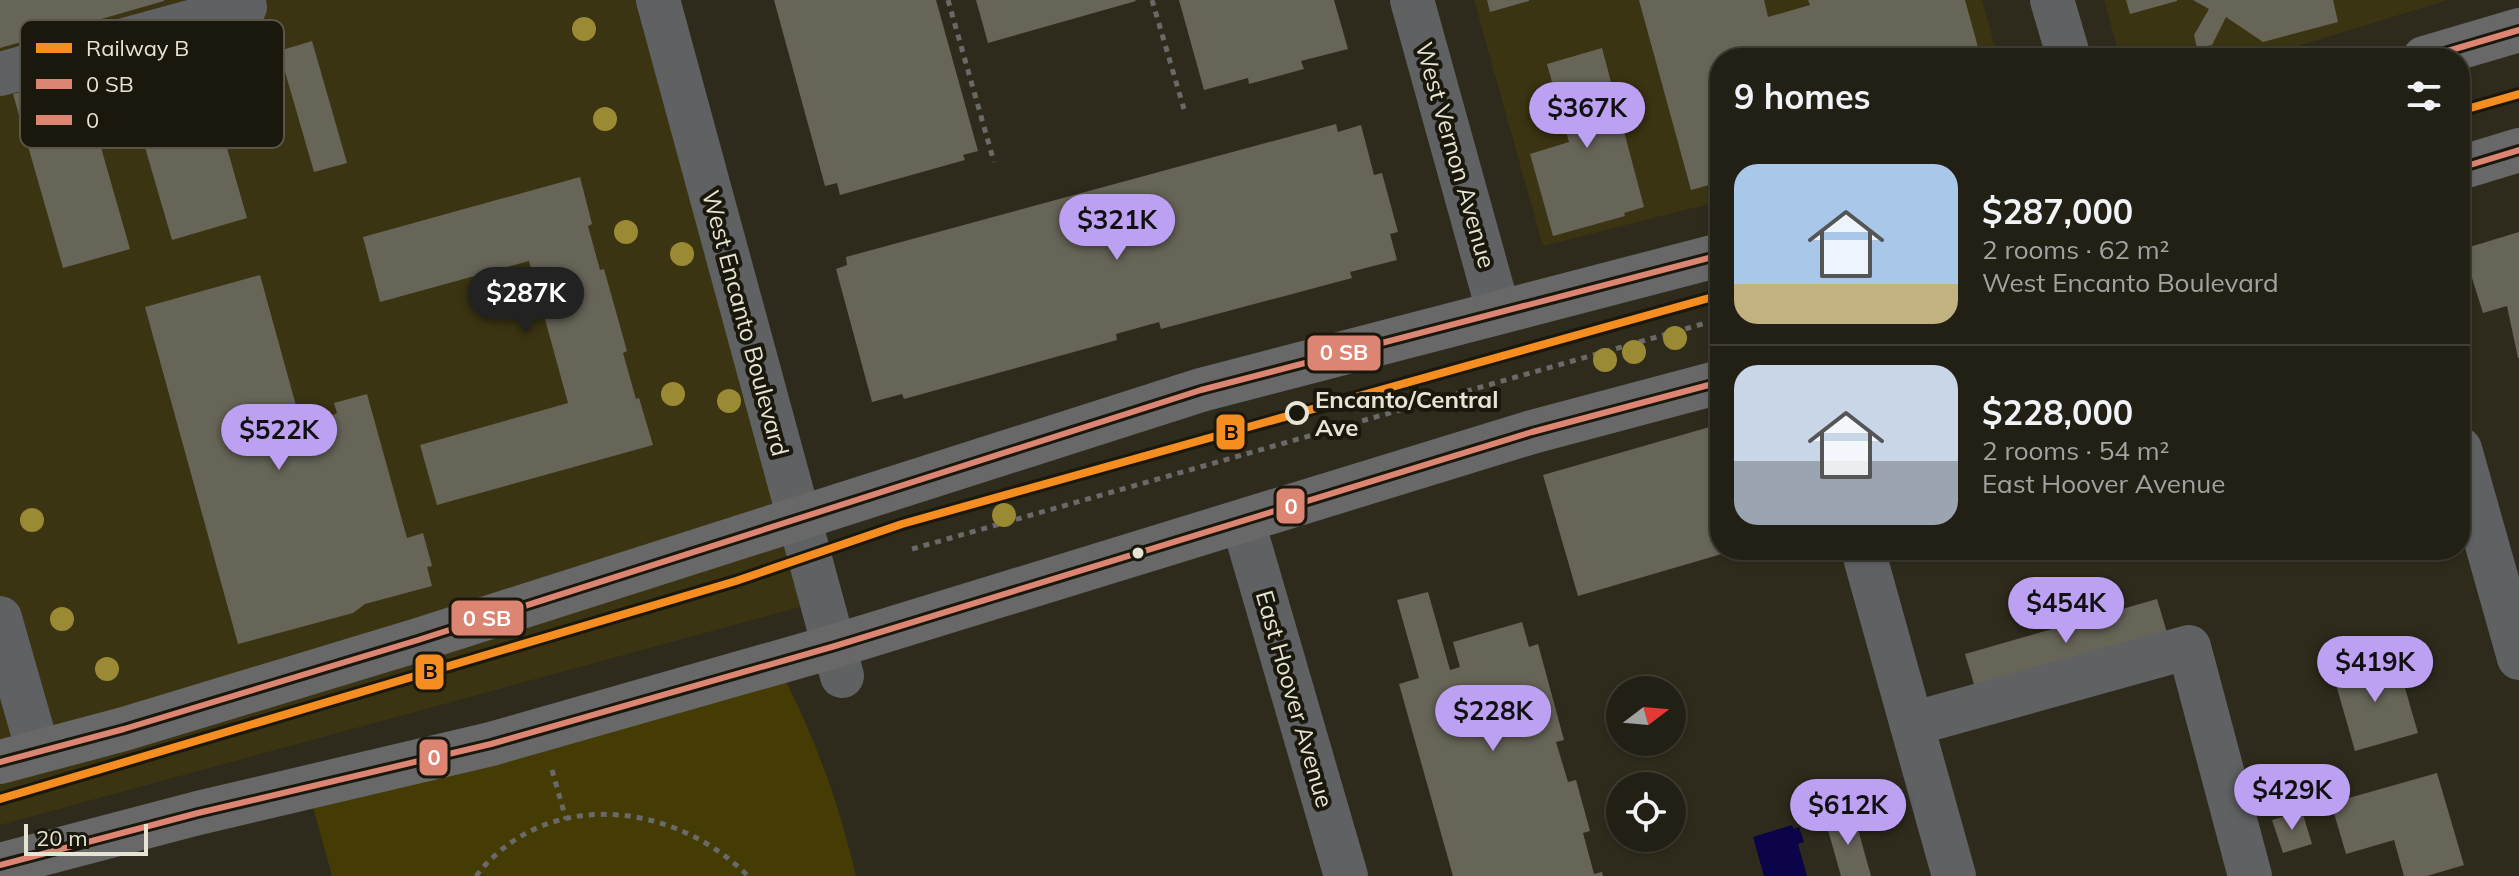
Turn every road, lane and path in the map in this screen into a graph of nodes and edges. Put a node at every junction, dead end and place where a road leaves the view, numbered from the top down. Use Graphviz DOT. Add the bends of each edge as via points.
graph roads {
  1 [pos="243,0"];
  2 [pos="658,0"];
  3 [pos="948,0"];
  4 [pos="1152,0"];
  5 [pos="1412,0"];
  6 [pos="2052,0"];
  7 [pos="197,20"];
  8 [pos="2519,30"];
  9 [pos="2066,48"];
  10 [pos="2458,48"];
  11 [pos="20,69"];
  12 [pos="0,74"];
  13 [pos="1184,109"];
  14 [pos="2519,150"];
  15 [pos="994,162"];
  16 [pos="2470,165"];
  17 [pos="1710,257"];
  18 [pos="1498,310"];
  19 [pos="1710,322"];
  20 [pos="1710,385"];
  21 [pos="2470,484"];
  22 [pos="798,517"];
  23 [pos="1243,522"];
  24 [pos="912,549"];
  25 [pos="1866,560"];
  26 [pos="0,618"];
  27 [pos="2519,658"];
  28 [pos="838,661"];
  29 [pos="1912,724"];
  30 [pos="19,757"];
  31 [pos="0,865"];
  32 [pos="476,876"];
  33 [pos="748,876"];
  34 [pos="1346,876"];
  35 [pos="1954,876"];
  36 [pos="2250,876"];
  1 -- 7 [label="street" via="245,7"];
  2 -- 22 [label="street, West Encanto Boulevard"];
  3 -- 15 [label="path"];
  4 -- 13 [label="path"];
  5 -- 18 [label="street, West Vernon Avenue"];
  6 -- 9 [label="street"];
  8 -- 10 [label="main road"];
  11 -- 12 [label="street"];
  14 -- 16 [label="main road"];
  17 -- 18 [label="main road"];
  18 -- 22 [label="main road" via="1201,390"];
  19 -- 24 [label="path"];
  20 -- 23 [label="main road" via="1532,432"];
  21 -- 27 [label="street"];
  22 -- 28 [label="street, West Encanto Boulevard"];
  22 -- 30 [label="main road" via="418,640"];
  23 -- 28 [label="main road"];
  23 -- 34 [label="street, East Hoover Avenue"];
  25 -- 29 [label="street"];
  26 -- 30 [label="street"];
  28 -- 31 [label="main road"];
  29 -- 35 [label="street"];
  29 -- 36 [label="street" via="2189,647"];
  32 -- 33 [label="path" via="519,838 595,814 652,818 699,836"];
}
